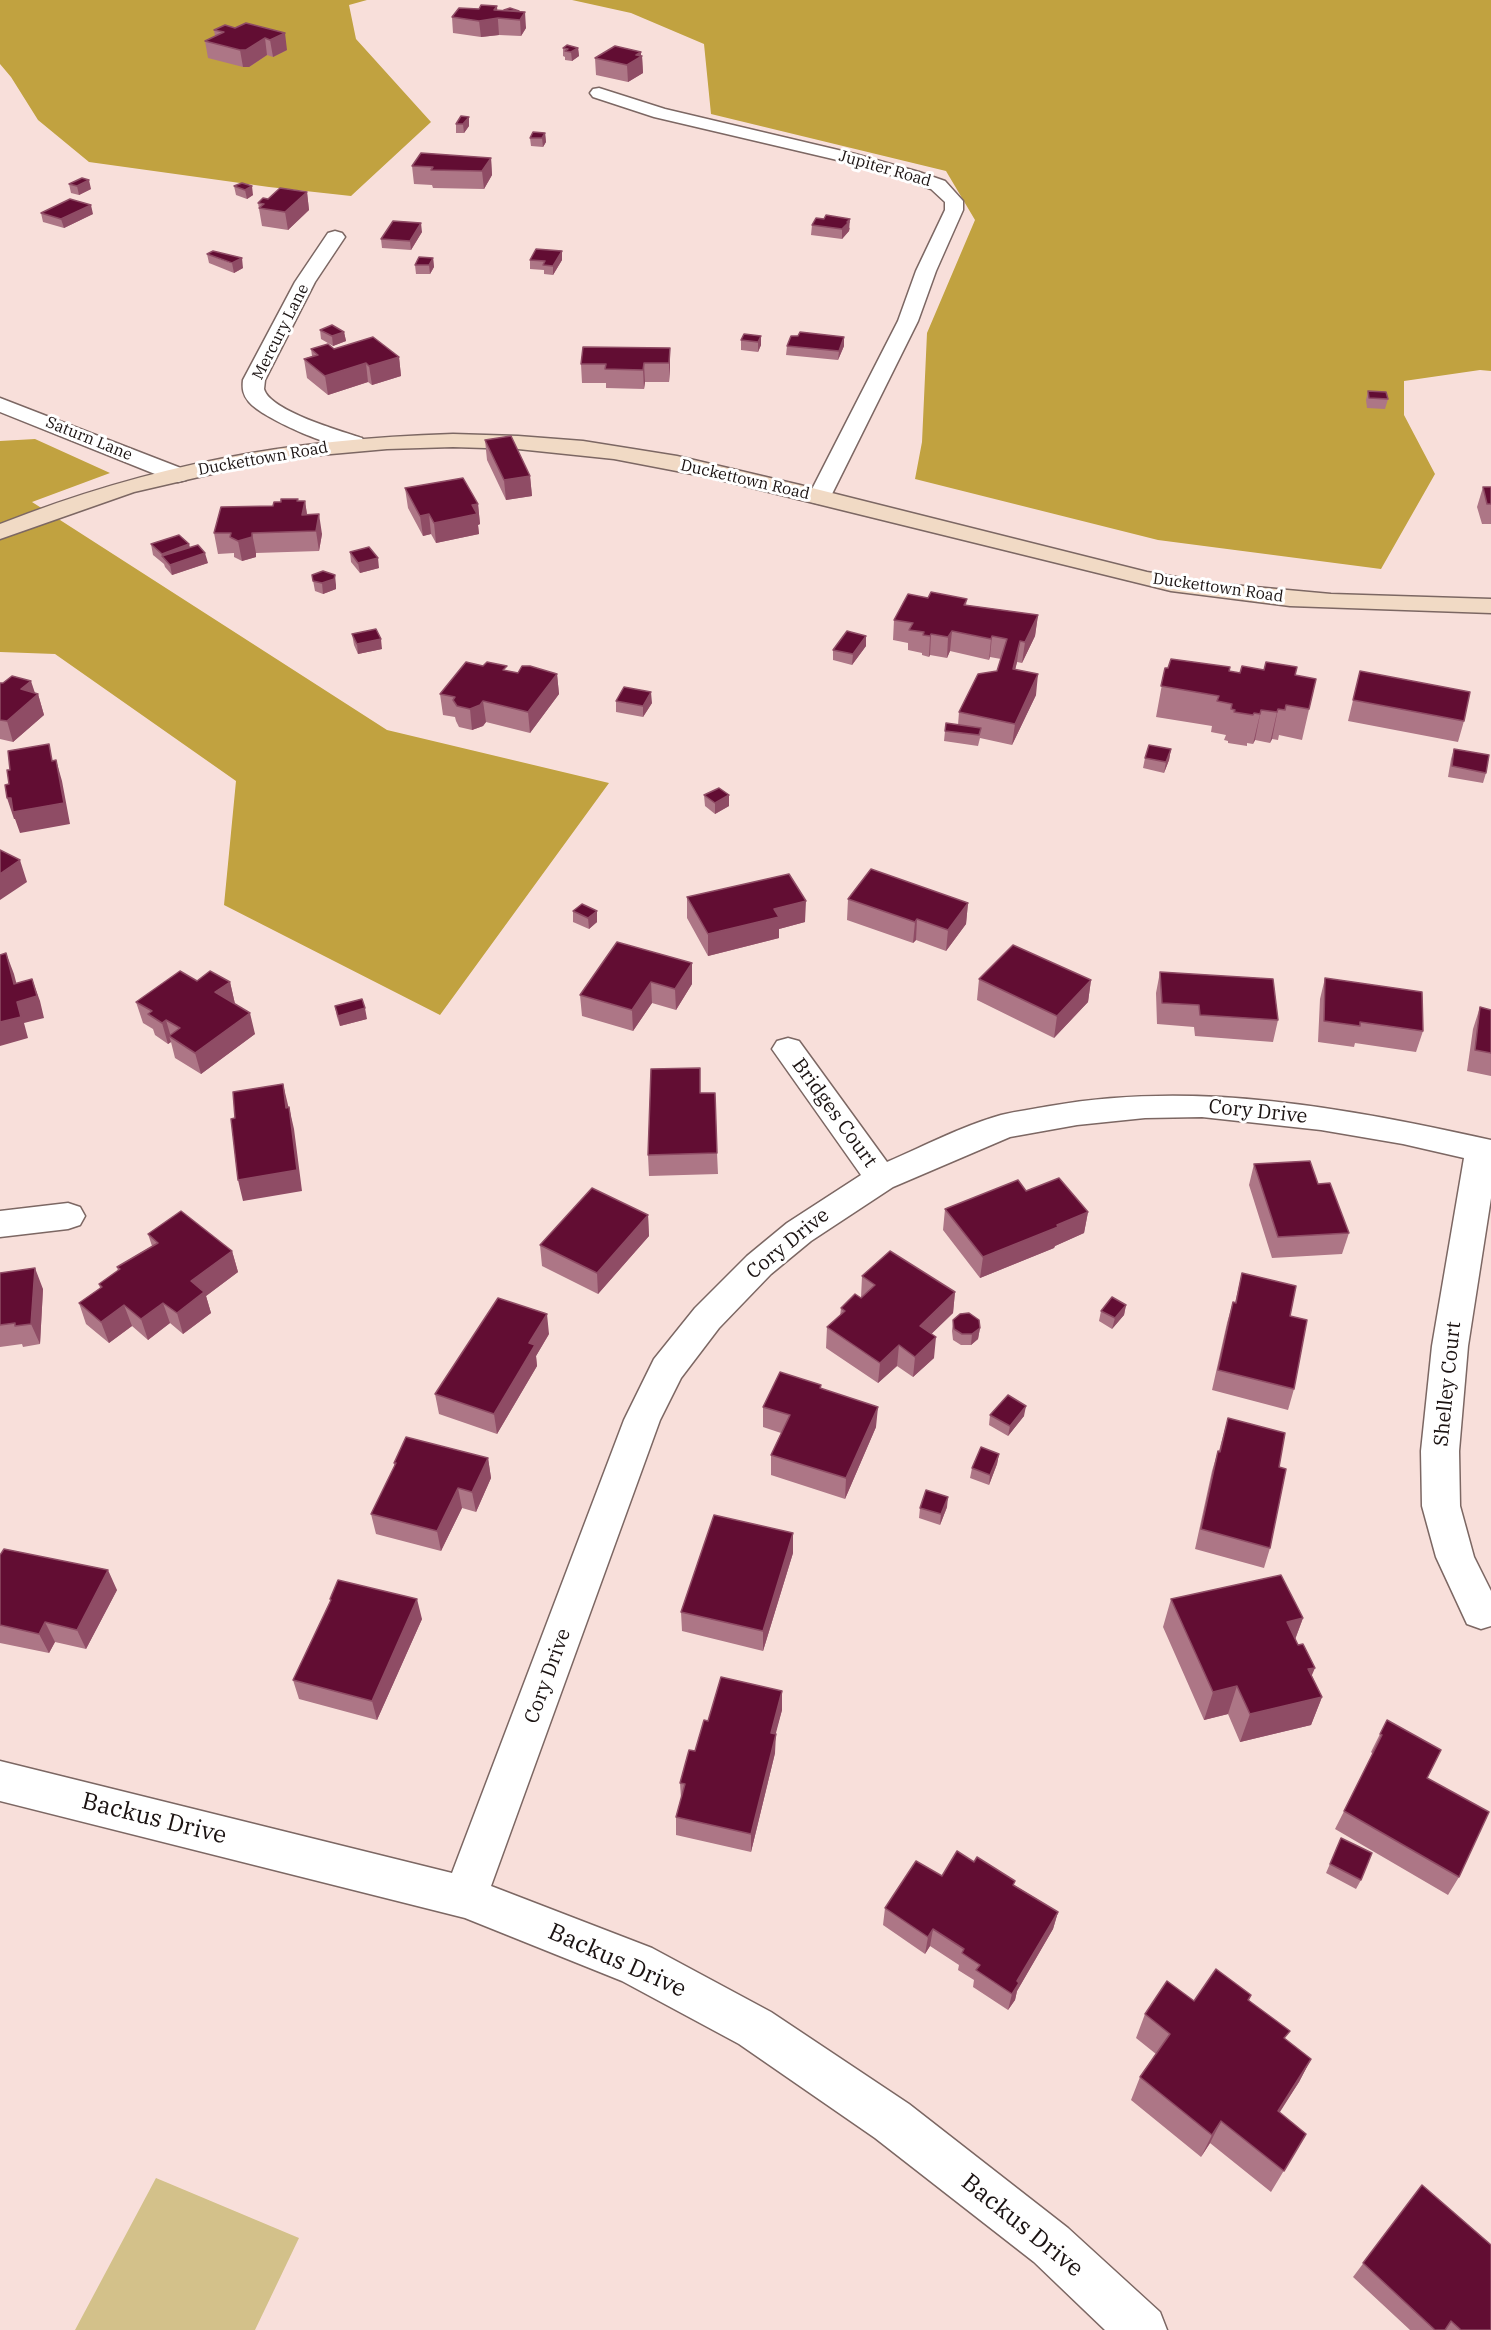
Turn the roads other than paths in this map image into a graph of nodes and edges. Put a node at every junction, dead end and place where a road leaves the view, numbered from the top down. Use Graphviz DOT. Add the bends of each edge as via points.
graph roads {
  1 [pos="599,93"];
  2 [pos="335,237"];
  3 [pos="0,404"];
  4 [pos="354,444"];
  5 [pos="178,475"];
  6 [pos="820,497"];
  7 [pos="0,532"];
  8 [pos="1491,606"];
  9 [pos="788,1049"];
  10 [pos="1487,1151"];
  11 [pos="881,1178"];
  12 [pos="68,1216"];
  13 [pos="0,1224"];
  14 [pos="1481,1612"];
  15 [pos="0,1781"];
  16 [pos="465,1898"];
  17 [pos="1142,2330"];
  1 -- 6 [label="street, Jupiter Road" via="913,176 938,185 954,201 954,210 908,321"];
  2 -- 4 [label="street, Mercury Lane" via="305,282 254,380 253,390 257,399 270,408"];
  3 -- 5 [label="street, Saturn Lane"];
  4 -- 5 [label="street, Duckettown Road"];
  4 -- 6 [label="street, Duckettown Road" via="452,441 584,448 731,475"];
  5 -- 7 [label="street, Duckettown Road" via="66,507"];
  6 -- 8 [label="street, Duckettown Road" via="1171,584 1298,598"];
  9 -- 11 [label="street, Bridges Court"];
  10 -- 11 [label="street, Cory Drive" via="1403,1132 1254,1110 1145,1107 1077,1113 1004,1126"];
  10 -- 14 [label="street, Shelley Court" via="1450,1346 1440,1451 1441,1506 1455,1557"];
  11 -- 16 [label="street, Cory Drive" via="799,1232 759,1265 707,1318 667,1369 642,1420"];
  12 -- 13 [label="street"];
  15 -- 16 [label="street, Backus Drive"];
  16 -- 17 [label="street, Backus Drive" via="636,1964 755,2028 892,2121 1023,2223"];
}
